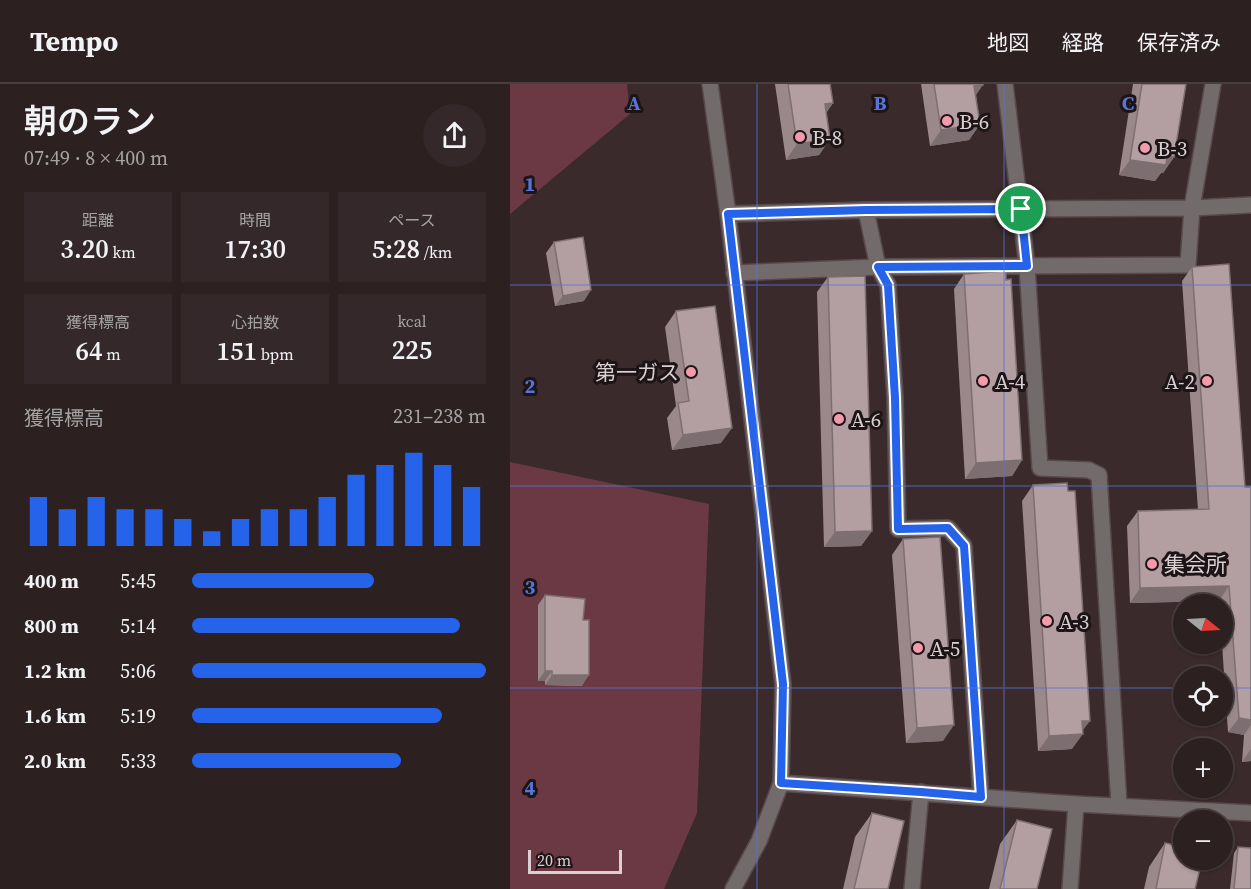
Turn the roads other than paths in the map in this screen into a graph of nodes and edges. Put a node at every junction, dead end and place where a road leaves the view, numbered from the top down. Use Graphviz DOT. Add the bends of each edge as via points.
graph roads {
  1 [pos="710,84"];
  2 [pos="1005,84"];
  3 [pos="1213,84"];
  4 [pos="1251,205"];
  5 [pos="1192,208"];
  6 [pos="1021,209"];
  7 [pos="866,210"];
  8 [pos="728,214"];
  9 [pos="1027,266"];
  10 [pos="878,267"];
  11 [pos="734,273"];
  12 [pos="781,783"];
  13 [pos="921,792"];
  14 [pos="981,797"];
  15 [pos="1076,804"];
  16 [pos="1119,805"];
  17 [pos="1251,813"];
  18 [pos="733,889"];
  19 [pos="912,889"];
  20 [pos="1070,889"];
  1 -- 8 [label="street"];
  2 -- 6 [label="street"];
  3 -- 5 [label="street"];
  4 -- 5 [label="street"];
  5 -- 6 [label="street"];
  5 -- 9 [label="street" via="1188,265"];
  6 -- 7 [label="street"];
  6 -- 9 [label="street"];
  7 -- 8 [label="street"];
  7 -- 10 [label="street"];
  8 -- 11 [label="street"];
  9 -- 10 [label="street"];
  9 -- 16 [label="street" via="1040,468 1089,470 1099,475"];
  10 -- 11 [label="street"];
  10 -- 14 [label="street" via="888,285 898,529 948,528 964,546"];
  11 -- 12 [label="street" via="783,684"];
  12 -- 13 [label="street"];
  12 -- 18 [label="street" via="759,842"];
  13 -- 14 [label="street"];
  13 -- 19 [label="street"];
  14 -- 15 [label="street"];
  15 -- 16 [label="street"];
  15 -- 20 [label="street"];
  16 -- 17 [label="street"];
}
